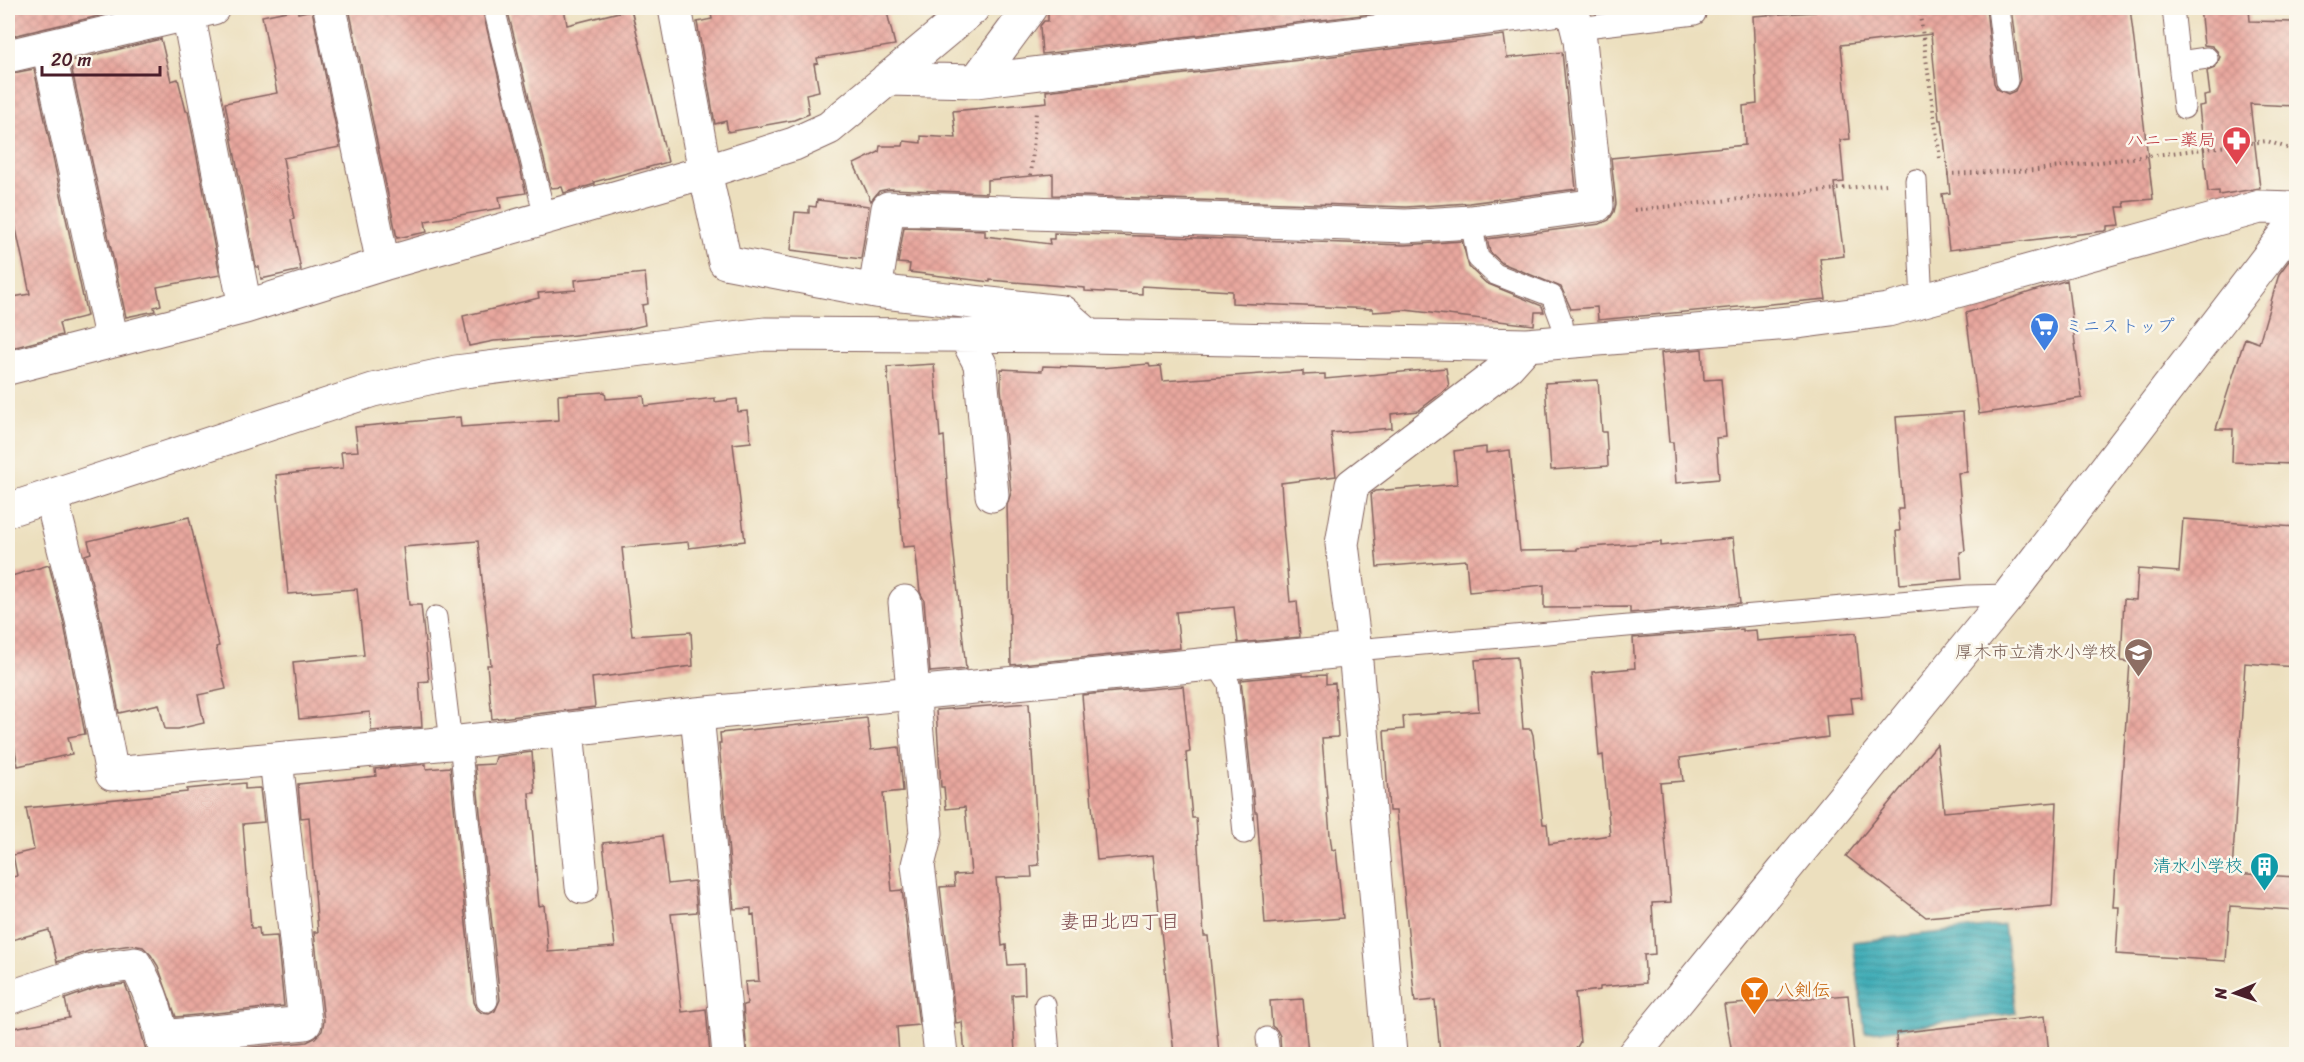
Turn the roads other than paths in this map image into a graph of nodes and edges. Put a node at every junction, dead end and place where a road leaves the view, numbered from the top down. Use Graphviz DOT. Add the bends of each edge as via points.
graph roads {
  1 [pos="330,8"];
  2 [pos="494,8"];
  3 [pos="675,8"];
  4 [pos="973,8"];
  5 [pos="1030,8"];
  6 [pos="1998,8"];
  7 [pos="2173,8"];
  8 [pos="201,10"];
  9 [pos="1573,14"];
  10 [pos="1695,14"];
  11 [pos="48,47"];
  12 [pos="8,56"];
  13 [pos="2207,58"];
  14 [pos="2179,62"];
  15 [pos="887,79"];
  16 [pos="976,81"];
  17 [pos="2007,81"];
  18 [pos="2184,108"];
  19 [pos="705,172"];
  20 [pos="1916,180"];
  21 [pos="2296,208"];
  22 [pos="545,217"];
  23 [pos="2296,221"];
  24 [pos="1471,222"];
  25 [pos="383,264"];
  26 [pos="875,291"];
  27 [pos="1922,301"];
  28 [pos="245,307"];
  29 [pos="966,335"];
  30 [pos="1089,336"];
  31 [pos="112,341"];
  32 [pos="1564,342"];
  33 [pos="1527,345"];
  34 [pos="8,368"];
  35 [pos="992,495"];
  36 [pos="51,498"];
  37 [pos="8,510"];
  38 [pos="2009,595"];
  39 [pos="905,602"];
  40 [pos="436,617"];
  41 [pos="1355,651"];
  42 [pos="1216,664"];
  43 [pos="914,694"];
  44 [pos="697,714"];
  45 [pos="567,729"];
  46 [pos="455,742"];
  47 [pos="276,759"];
  48 [pos="1244,833"];
  49 [pos="582,887"];
  50 [pos="8,998"];
  51 [pos="487,1001"];
  52 [pos="1045,1005"];
  53 [pos="164,1046"];
  54 [pos="729,1054"];
  55 [pos="941,1054"];
  56 [pos="1048,1054"];
  57 [pos="1390,1054"];
  58 [pos="1634,1054"];
  1 -- 25 [label="street"];
  2 -- 22 [label="lane"];
  3 -- 19 [label="street"];
  4 -- 15 [label="street"];
  5 -- 16 [label="street"];
  6 -- 17 [label="lane"];
  7 -- 14 [label="lane"];
  8 -- 11 [label="street"];
  8 -- 28 [label="street"];
  9 -- 10 [label="lane"];
  9 -- 16 [label="street"];
  9 -- 24 [label="street" via="1580,40 1597,205"];
  11 -- 12 [label="street"];
  11 -- 31 [label="street"];
  13 -- 14 [label="lane"];
  14 -- 18 [label="lane"];
  15 -- 16 [label="street"];
  15 -- 19 [label="street" via="829,128 794,144"];
  19 -- 22 [label="street"];
  19 -- 26 [label="street" via="725,262"];
  20 -- 27 [label="lane"];
  21 -- 27 [label="street" via="2260,207"];
  22 -- 25 [label="street"];
  23 -- 38 [label="street"];
  24 -- 26 [label="street" via="1406,226 888,208"];
  24 -- 32 [label="lane" via="1478,258 1495,274 1552,296"];
  25 -- 28 [label="street"];
  26 -- 30 [label="street" via="1062,312"];
  27 -- 32 [label="street" via="1888,310 1790,323"];
  28 -- 31 [label="street"];
  29 -- 30 [label="street"];
  29 -- 35 [label="street" via="980,364"];
  29 -- 36 [label="street" via="765,334 456,372 373,390"];
  30 -- 33 [label="street"];
  31 -- 34 [label="street"];
  32 -- 33 [label="street"];
  33 -- 41 [label="street" via="1508,366 1352,485 1342,544"];
  36 -- 37 [label="street"];
  36 -- 47 [label="street" via="82,620 112,774"];
  38 -- 41 [label="lane"];
  38 -- 58 [label="street"];
  39 -- 43 [label="street"];
  40 -- 46 [label="lane"];
  41 -- 42 [label="street"];
  41 -- 57 [label="street"];
  42 -- 43 [label="street"];
  42 -- 48 [label="lane" via="1229,684"];
  43 -- 44 [label="street"];
  43 -- 55 [label="street" via="926,833 918,865"];
  44 -- 45 [label="street"];
  44 -- 54 [label="street"];
  45 -- 46 [label="street"];
  45 -- 49 [label="street"];
  46 -- 47 [label="street"];
  46 -- 51 [label="lane"];
  47 -- 53 [label="street" via="305,1023"];
  50 -- 53 [label="street" via="92,970 135,963 154,1002"];
  52 -- 56 [label="lane"];
}
